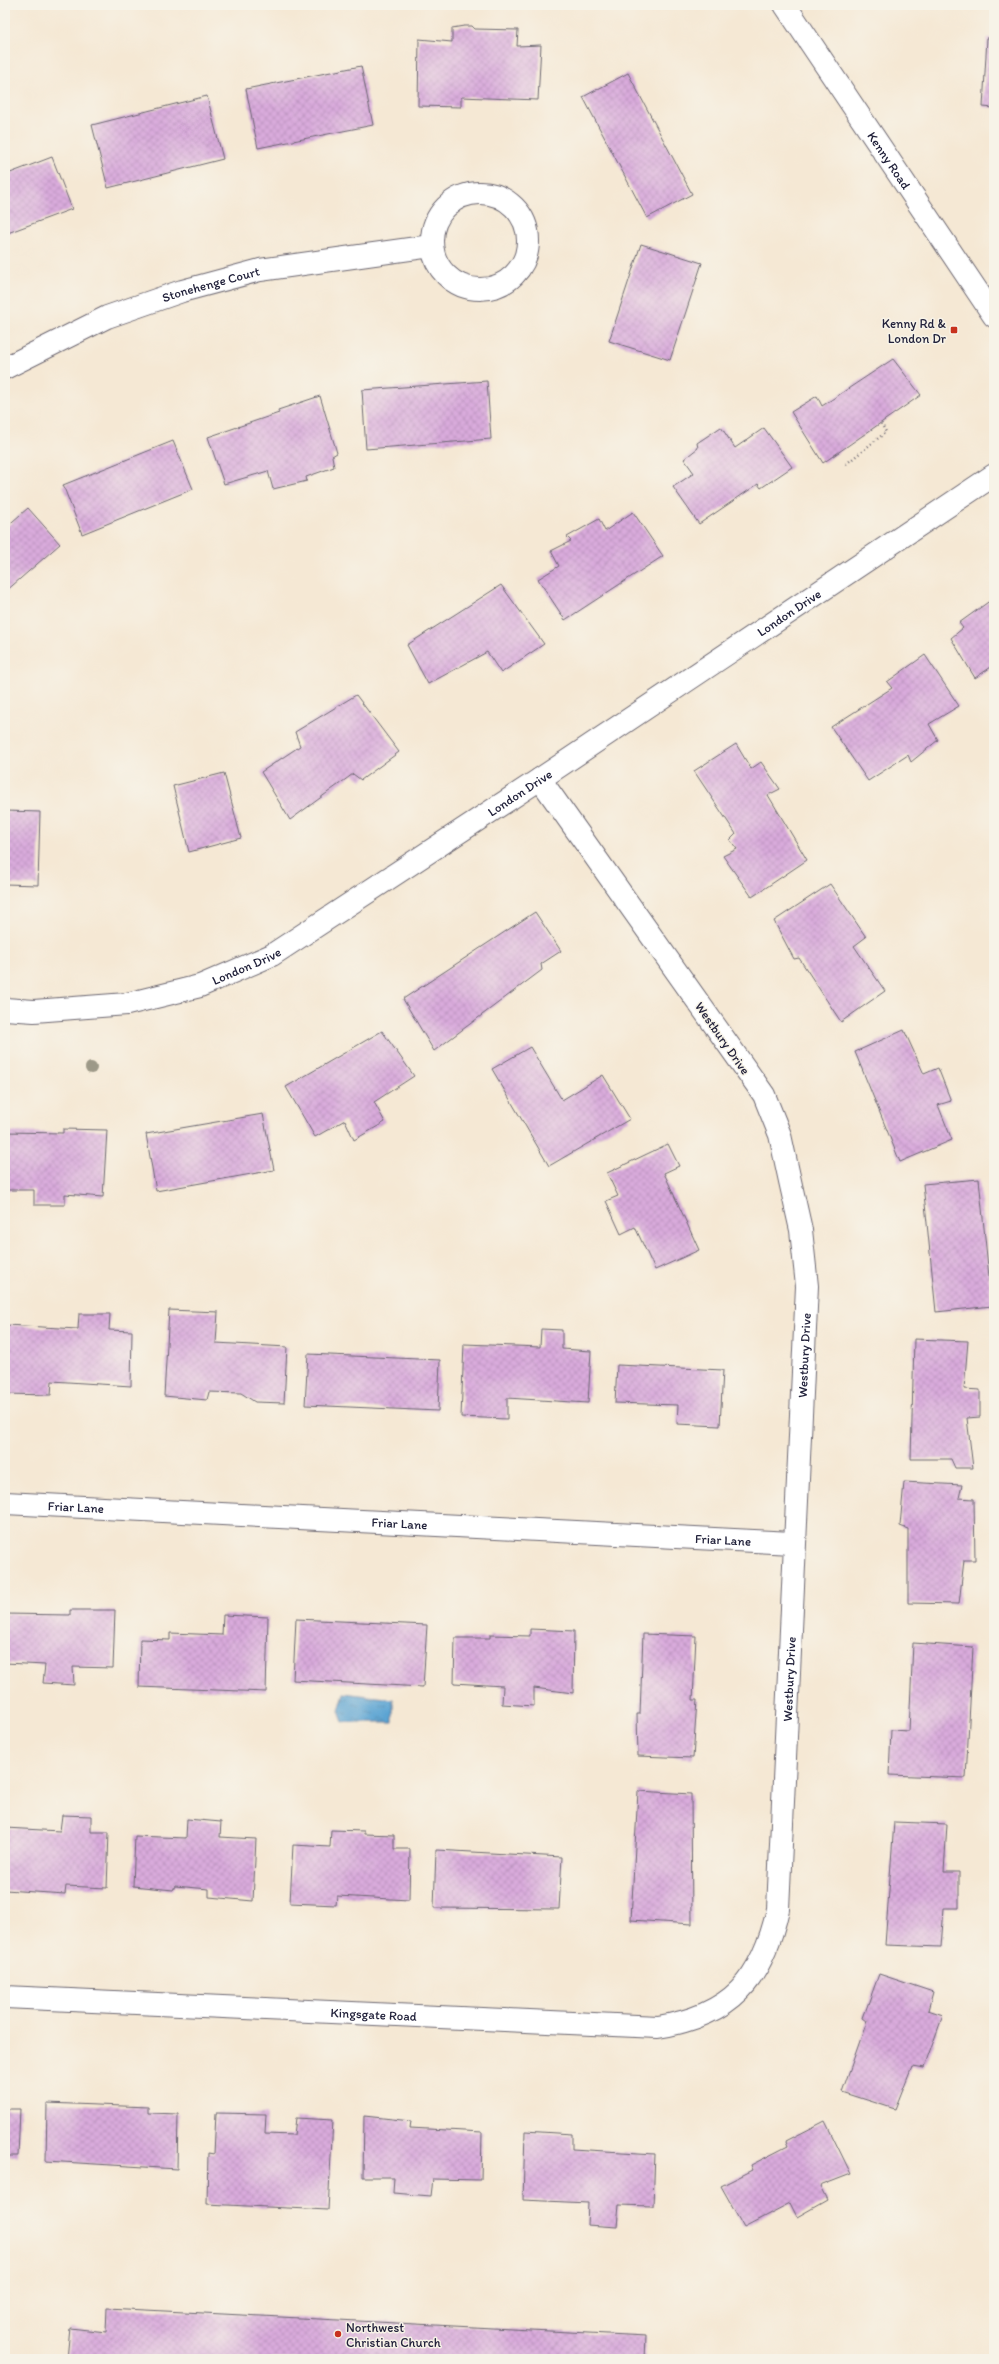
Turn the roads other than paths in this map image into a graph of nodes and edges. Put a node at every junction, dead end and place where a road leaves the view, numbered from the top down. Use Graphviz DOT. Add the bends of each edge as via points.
graph roads {
  1 [pos="785,5"];
  2 [pos="431,246"];
  3 [pos="994,316"];
  4 [pos="5,368"];
  5 [pos="994,475"];
  6 [pos="540,779"];
  7 [pos="5,1009"];
  8 [pos="5,1503"];
  9 [pos="793,1543"];
  10 [pos="735,1995"];
  11 [pos="5,1997"];
  1 -- 3 [label="street, Kenny Road"];
  2 -- 2 [label="street" via="436,264 448,279 465,288 484,290 503,284 518,273 527,256 528,236 523,218 511,203 494,195 475,192 457,198 442,210 433,227"];
  2 -- 4 [label="street, Stonehenge Court" via="260,270 182,291 107,317"];
  5 -- 6 [label="street, London Drive"];
  6 -- 7 [label="street, London Drive" via="272,955 200,986 127,1004 34,1010"];
  6 -- 9 [label="street, Westbury Drive" via="764,1095 780,1135 801,1230 807,1286"];
  8 -- 9 [label="street, Friar Lane"];
  9 -- 10 [label="street, Westbury Drive" via="778,1909 764,1956 753,1976"];
  10 -- 11 [label="street, Kingsgate Road" via="712,2010 684,2023 658,2027"];
}
